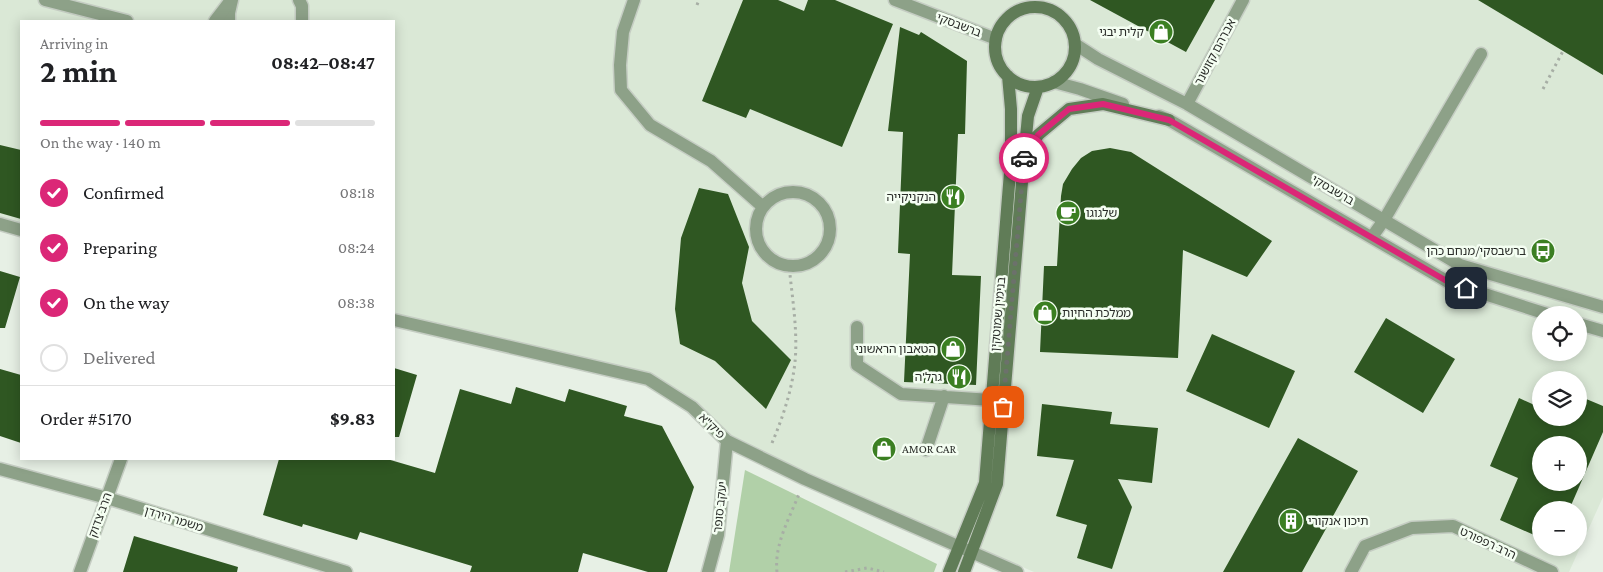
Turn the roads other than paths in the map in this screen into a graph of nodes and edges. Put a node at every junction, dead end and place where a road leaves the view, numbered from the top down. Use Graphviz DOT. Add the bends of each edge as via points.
graph roads {
  1 [pos="45,0"];
  2 [pos="232,0"];
  3 [pos="300,0"];
  4 [pos="634,0"];
  5 [pos="895,0"];
  6 [pos="1018,0"];
  7 [pos="1049,0"];
  8 [pos="1243,0"];
  9 [pos="1055,12"];
  10 [pos="1014,13"];
  11 [pos="123,20"];
  12 [pos="216,20"];
  13 [pos="229,20"];
  14 [pos="302,20"];
  15 [pos="996,39"];
  16 [pos="1075,44"];
  17 [pos="1481,54"];
  18 [pos="1008,76"];
  19 [pos="1054,82"];
  20 [pos="1038,87"];
  21 [pos="1187,104"];
  22 [pos="1169,120"];
  23 [pos="1024,158"];
  24 [pos="763,208"];
  25 [pos="1384,220"];
  26 [pos="0,224"];
  27 [pos="20,230"];
  28 [pos="1372,238"];
  29 [pos="1603,307"];
  30 [pos="1532,309"];
  31 [pos="395,320"];
  32 [pos="1587,326"];
  33 [pos="857,327"];
  34 [pos="1603,331"];
  35 [pos="944,396"];
  36 [pos="991,400"];
  37 [pos="727,441"];
  38 [pos="926,450"];
  39 [pos="121,460"];
  40 [pos="0,469"];
  41 [pos="107,498"];
  42 [pos="959,547"];
  43 [pos="972,553"];
  44 [pos="80,572"];
  45 [pos="346,572"];
  46 [pos="708,572"];
  47 [pos="949,572"];
  48 [pos="964,572"];
  49 [pos="1017,572"];
  50 [pos="1351,572"];
  51 [pos="1552,572"];
  1 -- 11 [label="street"];
  2 -- 12 [label="street"];
  2 -- 13 [label="street"];
  3 -- 14 [label="street"];
  4 -- 24 [label="street" via="623,32 621,90 650,125 711,161"];
  5 -- 15 [label="street, ברשבסקי"];
  6 -- 10 [label="street"];
  7 -- 9 [label="street"];
  8 -- 21 [label="street, אברהם קזושנר"];
  9 -- 10 [label="street" via="1034,7"];
  9 -- 16 [label="street" via="1069,26"];
  10 -- 15 [label="street" via="1002,24"];
  15 -- 18 [label="street" via="997,59"];
  16 -- 19 [label="street" via="1068,70"];
  16 -- 21 [label="street, ברשבסקי"];
  17 -- 25 [label="street"];
  18 -- 20 [label="street" via="1017,83"];
  18 -- 36 [label="street, בנימין שמוטקין" via="1011,160"];
  19 -- 20 [label="street"];
  19 -- 22 [label="street, ברשבסקי"];
  20 -- 23 [label="street, בנימין שמוטקין" via="1028,116"];
  21 -- 25 [label="street, ברשבסקי"];
  22 -- 23 [label="street" via="1103,104 1069,109 1038,135"];
  22 -- 28 [label="street, ברשבסקי"];
  23 -- 43 [label="street, בנימין שמוטקין" via="997,484"];
  24 -- 24 [label="street" via="781,194 793,192 814,199 823,207 830,229 822,251 801,265 776,262 759,244 756,232 757,219"];
  25 -- 28 [label="street"];
  25 -- 29 [label="street, ברשבסקי" via="1460,265"];
  26 -- 27 [label="street"];
  28 -- 30 [label="street, ברשבסקי" via="1450,283"];
  31 -- 37 [label="street, פיק\"א" via="648,379 692,407"];
  32 -- 34 [label="street"];
  33 -- 35 [label="street" via="858,365 901,394"];
  35 -- 36 [label="street"];
  35 -- 38 [label="street"];
  36 -- 42 [label="street, בנימין שמוטקין" via="985,483"];
  37 -- 42 [label="street, פיק\"א"];
  37 -- 46 [label="street, יעקב סופר" via="718,535"];
  39 -- 41 [label="street, הרב צדוק"];
  40 -- 41 [label="street, משמר הירדן"];
  41 -- 44 [label="street, הרב צדוק"];
  41 -- 45 [label="street, משמר הירדן"];
  42 -- 43 [label="street, פיק\"א"];
  42 -- 47 [label="street, בנימין שמוטקין"];
  43 -- 48 [label="street, בנימין שמוטקין"];
  43 -- 49 [label="street, פיק\"א"];
  50 -- 51 [label="street, הרב רפפורט" via="1365,546 1412,528 1453,526"];
}
